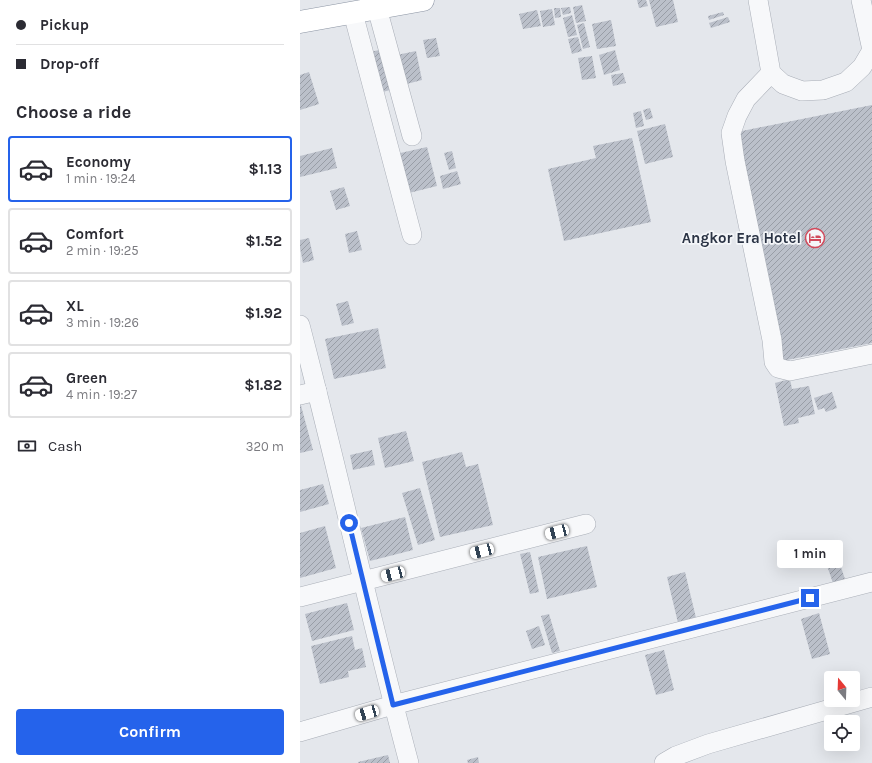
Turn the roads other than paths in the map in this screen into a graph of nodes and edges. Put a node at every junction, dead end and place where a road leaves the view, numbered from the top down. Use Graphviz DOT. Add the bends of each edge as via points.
graph roads {
  1 [pos="423,0"];
  2 [pos="758,0"];
  3 [pos="861,0"];
  4 [pos="377,8"];
  5 [pos="353,13"];
  6 [pos="300,22"];
  7 [pos="770,73"];
  8 [pos="412,136"];
  9 [pos="412,235"];
  10 [pos="300,325"];
  11 [pos="872,354"];
  12 [pos="309,393"];
  13 [pos="586,524"];
  14 [pos="363,582"];
  15 [pos="872,582"];
  16 [pos="300,597"];
  17 [pos="872,697"];
  18 [pos="393,705"];
  19 [pos="300,732"];
  20 [pos="409,763"];
  21 [pos="664,763"];
  1 -- 4 [label="highway"];
  2 -- 7 [label="street"];
  3 -- 7 [label="street" via="872,50 862,67 846,82 822,90 802,91 783,84"];
  4 -- 5 [label="highway"];
  4 -- 8 [label="street"];
  5 -- 6 [label="highway"];
  5 -- 9 [label="street"];
  7 -- 11 [label="street" via="746,99 731,133 772,340 774,362 778,368 790,371"];
  10 -- 12 [label="street"];
  12 -- 14 [label="street"];
  13 -- 14 [label="street"];
  14 -- 16 [label="street"];
  14 -- 18 [label="street"];
  15 -- 18 [label="street"];
  17 -- 21 [label="street" via="708,744"];
  18 -- 19 [label="street"];
  18 -- 20 [label="street"];
}
